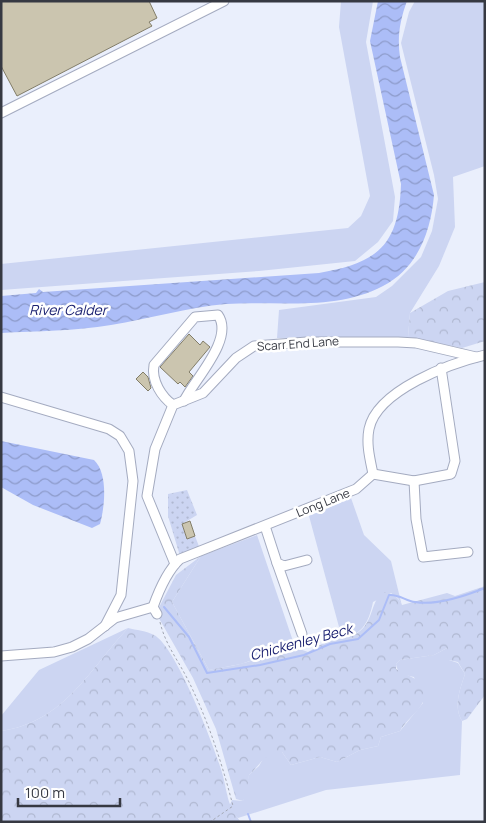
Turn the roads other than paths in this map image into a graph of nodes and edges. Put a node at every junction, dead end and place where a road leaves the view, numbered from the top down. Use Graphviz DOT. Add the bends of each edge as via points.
graph roads {
  1 [pos="224,1"];
  2 [pos="1,114"];
  3 [pos="480,356"];
  4 [pos="440,368"];
  5 [pos="1,397"];
  6 [pos="184,401"];
  7 [pos="173,405"];
  8 [pos="373,474"];
  9 [pos="414,481"];
  10 [pos="264,526"];
  11 [pos="468,552"];
  12 [pos="306,560"];
  13 [pos="277,563"];
  14 [pos="175,564"];
  15 [pos="105,626"];
  16 [pos="302,634"];
  17 [pos="1,656"];
  1 -- 2 [label="street"];
  3 -- 4 [label="street"];
  3 -- 6 [label="street, Scarr End Lane" via="416,343 266,344 244,351 204,393"];
  4 -- 8 [label="street" via="398,393 374,416 367,441"];
  4 -- 9 [label="street" via="455,461 451,474"];
  5 -- 15 [label="street" via="109,429 120,436 129,451 133,482 121,595"];
  6 -- 7 [label="street, Scarr End Lane"];
  6 -- 7 [label="street" via="203,374 218,343 222,326 218,315 194,317 154,366 154,377 163,397"];
  7 -- 14 [label="street" via="151,465 148,501"];
  8 -- 9 [label="street"];
  8 -- 10 [label="street, Long Lane" via="356,489"];
  9 -- 11 [label="street" via="423,557"];
  10 -- 13 [label="street"];
  10 -- 14 [label="street, Long Lane" via="188,555"];
  12 -- 13 [label="street" via="284,566"];
  13 -- 16 [label="street"];
  14 -- 15 [label="street" via="156,597 155,610 121,615"];
  15 -- 17 [label="street" via="88,639 63,649"];
}
